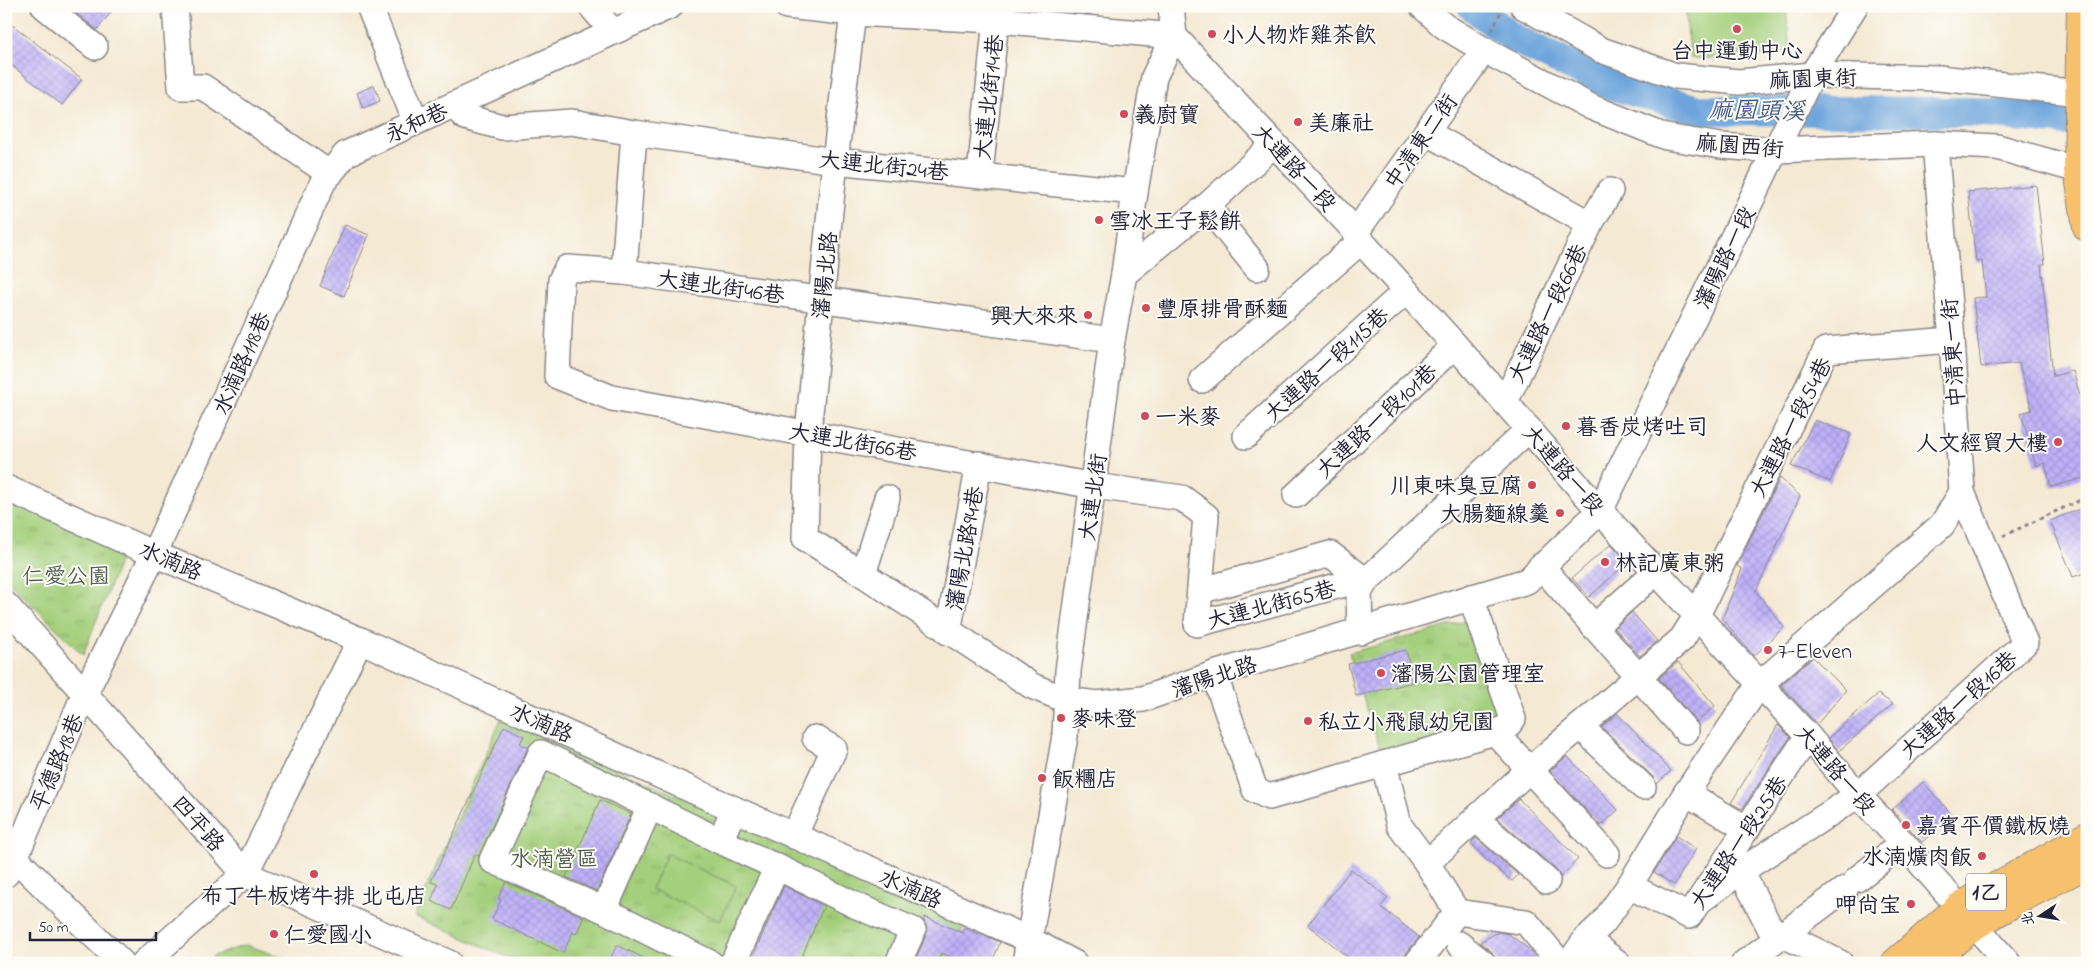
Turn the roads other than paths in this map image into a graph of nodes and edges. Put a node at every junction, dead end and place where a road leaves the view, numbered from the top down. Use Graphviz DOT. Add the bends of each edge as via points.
graph roads {
  1 [pos="44,6"];
  2 [pos="175,6"];
  3 [pos="369,6"];
  4 [pos="591,6"];
  5 [pos="670,6"];
  6 [pos="787,6"];
  7 [pos="1171,6"];
  8 [pos="1422,6"];
  9 [pos="1523,6"];
  10 [pos="1855,6"];
  11 [pos="2081,6"];
  12 [pos="853,13"];
  13 [pos="996,20"];
  14 [pos="613,32"];
  15 [pos="1174,36"];
  16 [pos="95,47"];
  17 [pos="1484,50"];
  18 [pos="1807,86"];
  19 [pos="2083,95"];
  20 [pos="454,106"];
  21 [pos="416,122"];
  22 [pos="1426,132"];
  23 [pos="634,134"];
  24 [pos="1780,142"];
  25 [pos="1274,144"];
  26 [pos="1935,144"];
  27 [pos="835,161"];
  28 [pos="2083,167"];
  29 [pos="330,174"];
  30 [pos="980,174"];
  31 [pos="1610,191"];
  32 [pos="1135,192"];
  33 [pos="1207,206"];
  34 [pos="1590,224"];
  35 [pos="2087,228"];
  36 [pos="1358,236"];
  37 [pos="567,268"];
  38 [pos="1257,268"];
  39 [pos="624,272"];
  40 [pos="1124,274"];
  41 [pos="1406,291"];
  42 [pos="822,300"];
  43 [pos="1112,340"];
  44 [pos="1952,340"];
  45 [pos="1455,345"];
  46 [pos="1202,380"];
  47 [pos="1505,402"];
  48 [pos="1529,429"];
  49 [pos="808,433"];
  50 [pos="1246,436"];
  51 [pos="979,464"];
  52 [pos="1094,486"];
  53 [pos="6,488"];
  54 [pos="1962,492"];
  55 [pos="1296,495"];
  56 [pos="887,498"];
  57 [pos="1600,511"];
  58 [pos="154,554"];
  59 [pos="1542,566"];
  60 [pos="1657,571"];
  61 [pos="863,574"];
  62 [pos="1364,580"];
  63 [pos="1200,591"];
  64 [pos="1471,597"];
  65 [pos="6,605"];
  66 [pos="1697,615"];
  67 [pos="1594,627"];
  68 [pos="948,632"];
  69 [pos="1360,632"];
  70 [pos="360,640"];
  71 [pos="1214,674"];
  72 [pos="1637,677"];
  73 [pos="1759,685"];
  74 [pos="85,693"];
  75 [pos="1066,700"];
  76 [pos="1580,726"];
  77 [pos="1686,731"];
  78 [pos="1495,732"];
  79 [pos="1808,736"];
  80 [pos="815,738"];
  81 [pos="1384,764"];
  82 [pos="1529,770"];
  83 [pos="1643,787"];
  84 [pos="1686,793"];
  85 [pos="1858,795"];
  86 [pos="650,806"];
  87 [pos="734,809"];
  88 [pos="1476,819"];
  89 [pos="1747,829"];
  90 [pos="794,836"];
  91 [pos="2087,836"];
  92 [pos="720,841"];
  93 [pos="1903,843"];
  94 [pos="1607,854"];
  95 [pos="1427,863"];
  96 [pos="2087,864"];
  97 [pos="11,866"];
  98 [pos="777,867"];
  99 [pos="1741,871"];
  100 [pos="245,874"];
  101 [pos="1547,881"];
  102 [pos="1629,886"];
  103 [pos="1698,902"];
  104 [pos="604,910"];
  105 [pos="1457,912"];
  106 [pos="1966,917"];
  107 [pos="1783,934"];
  108 [pos="1586,939"];
  109 [pos="1459,944"];
  110 [pos="1028,951"];
  111 [pos="122,963"];
  112 [pos="144,963"];
  113 [pos="449,963"];
  114 [pos="710,963"];
  115 [pos="733,963"];
  116 [pos="898,963"];
  117 [pos="1074,963"];
  118 [pos="1417,963"];
  119 [pos="1484,963"];
  120 [pos="1560,963"];
  121 [pos="1569,963"];
  122 [pos="1618,963"];
  123 [pos="1744,963"];
  124 [pos="1840,963"];
  125 [pos="1895,963"];
  126 [pos="1928,963"];
  127 [pos="2008,963"];
  1 -- 16 [label="street"];
  2 -- 29 [label="street" via="181,87 203,87"];
  3 -- 21 [label="street"];
  4 -- 14 [label="street"];
  5 -- 14 [label="street, 永和巷"];
  6 -- 12 [label="street"];
  7 -- 15 [label="street"];
  8 -- 17 [label="street, 麻園西街" via="1444,26"];
  9 -- 18 [label="street, 麻園東街" via="1601,50 1676,76"];
  10 -- 18 [label="street, 瀋陽路一段"];
  11 -- 19 [label="main road"];
  12 -- 13 [label="street"];
  12 -- 27 [label="street, 瀋陽北路"];
  13 -- 15 [label="street"];
  13 -- 30 [label="street, 大連北街14巷"];
  14 -- 20 [label="street, 永和巷"];
  15 -- 25 [label="street, 大連路一段"];
  15 -- 32 [label="street, 大連北街" via="1154,77"];
  17 -- 22 [label="street, 中清東二街"];
  17 -- 24 [label="street, 麻園西街" via="1591,106 1666,137 1721,146"];
  18 -- 19 [label="street, 麻園東街" via="1939,78"];
  18 -- 24 [label="street, 瀋陽路一段"];
  19 -- 28 [label="main road"];
  20 -- 21 [label="street, 永和巷"];
  20 -- 23 [label="street, 大連北街24巷" via="465,116 502,128 572,122"];
  21 -- 29 [label="street, 永和巷" via="346,154"];
  22 -- 34 [label="street, 大連路一段66巷"];
  22 -- 36 [label="street, 中清東二街"];
  23 -- 27 [label="street, 大連北街24巷"];
  23 -- 39 [label="street"];
  24 -- 26 [label="street, 麻園西街"];
  24 -- 57 [label="street, 瀋陽路一段"];
  25 -- 33 [label="street"];
  25 -- 36 [label="street, 大連路一段"];
  26 -- 28 [label="street, 麻園西街" via="1997,146"];
  26 -- 44 [label="street, 中清東一街"];
  27 -- 30 [label="street, 大連北街24巷"];
  27 -- 42 [label="street, 瀋陽北路"];
  28 -- 35 [label="main road"];
  29 -- 58 [label="street, 水湳路118巷" via="323,182"];
  30 -- 32 [label="street, 大連北街24巷"];
  31 -- 34 [label="street, 大連路一段66巷"];
  32 -- 40 [label="street, 大連北街"];
  33 -- 38 [label="street"];
  33 -- 40 [label="street"];
  34 -- 47 [label="street, 大連路一段66巷"];
  36 -- 41 [label="street, 大連路一段"];
  36 -- 46 [label="street, 中清東二街"];
  37 -- 39 [label="street, 大連北街46巷"];
  37 -- 49 [label="street, 大連北街66巷" via="560,280 557,376 612,398"];
  39 -- 42 [label="street, 大連北街46巷"];
  40 -- 43 [label="street, 大連北街"];
  41 -- 45 [label="street, 大連路一段"];
  41 -- 50 [label="street, 大連路一段115巷"];
  42 -- 43 [label="street, 大連北街46巷"];
  42 -- 49 [label="street, 瀋陽北路"];
  43 -- 52 [label="street, 大連北街"];
  44 -- 54 [label="street, 中清東一街"];
  44 -- 66 [label="street, 大連路一段54巷" via="1826,350"];
  45 -- 47 [label="street, 大連路一段"];
  45 -- 55 [label="street, 大連路一段101巷"];
  47 -- 48 [label="street, 大連路一段"];
  48 -- 57 [label="street, 大連路一段"];
  48 -- 62 [label="street"];
  49 -- 51 [label="street, 大連北街66巷"];
  49 -- 61 [label="street, 瀋陽北路" via="805,538"];
  51 -- 52 [label="street, 大連北街66巷"];
  51 -- 68 [label="street, 瀋陽北路94巷"];
  52 -- 63 [label="street, 大連北街65巷" via="1182,498 1206,516"];
  52 -- 75 [label="street, 大連北街"];
  53 -- 58 [label="street, 水湳路"];
  54 -- 73 [label="street" via="1942,525"];
  54 -- 85 [label="street, 大連路一段16巷" via="2025,643"];
  56 -- 61 [label="street"];
  57 -- 59 [label="street, 瀋陽北路"];
  57 -- 60 [label="street, 大連路一段"];
  58 -- 70 [label="street, 水湳路"];
  58 -- 74 [label="street, 水湳路118巷"];
  59 -- 64 [label="street, 瀋陽北路" via="1527,581"];
  59 -- 67 [label="street"];
  60 -- 66 [label="street, 大連路一段"];
  60 -- 67 [label="street"];
  61 -- 68 [label="street, 瀋陽北路"];
  62 -- 63 [label="street" via="1330,554"];
  62 -- 63 [label="street, 大連北街65巷" via="1197,624"];
  62 -- 69 [label="street" via="1359,592"];
  64 -- 69 [label="street, 瀋陽北路"];
  64 -- 78 [label="street" via="1513,719 1505,729"];
  65 -- 74 [label="street, 四平路"];
  66 -- 72 [label="street" via="1682,639"];
  66 -- 73 [label="street, 大連路一段"];
  67 -- 72 [label="street"];
  68 -- 75 [label="street, 瀋陽北路" via="1032,686"];
  69 -- 71 [label="street, 瀋陽北路"];
  70 -- 87 [label="street, 水湳路"];
  70 -- 100 [label="street"];
  71 -- 75 [label="street, 瀋陽北路" via="1144,699 1097,704"];
  71 -- 81 [label="street" via="1255,790 1269,797"];
  72 -- 76 [label="street"];
  72 -- 77 [label="street"];
  73 -- 79 [label="street, 大連路一段"];
  73 -- 84 [label="street"];
  74 -- 97 [label="street, 平德路18巷"];
  74 -- 100 [label="street, 四平路"];
  75 -- 110 [label="street, 大連北街" via="1065,736"];
  76 -- 82 [label="street"];
  76 -- 83 [label="street"];
  78 -- 81 [label="street"];
  78 -- 82 [label="street"];
  79 -- 85 [label="street, 大連路一段"];
  79 -- 89 [label="street, 大連路一段25巷"];
  80 -- 90 [label="street" via="834,749"];
  81 -- 95 [label="street" via="1399,825"];
  82 -- 88 [label="street"];
  82 -- 94 [label="street"];
  84 -- 89 [label="street"];
  84 -- 102 [label="street"];
  85 -- 93 [label="street, 大連路一段"];
  85 -- 99 [label="street"];
  86 -- 92 [label="street"];
  86 -- 104 [label="street"];
  86 -- 104 [label="street" via="541,753 492,860"];
  87 -- 90 [label="street, 水湳路"];
  87 -- 92 [label="street"];
  88 -- 95 [label="street"];
  88 -- 101 [label="street"];
  89 -- 103 [label="street, 大連路一段25巷"];
  90 -- 110 [label="street, 水湳路"];
  91 -- 106 [label="main road, 1乙"];
  92 -- 98 [label="street"];
  93 -- 106 [label="street, 大連路一段"];
  93 -- 107 [label="street"];
  95 -- 105 [label="street"];
  96 -- 106 [label="main road, 1乙" via="2027,894"];
  97 -- 111 [label="street, 平德路18巷"];
  98 -- 115 [label="street"];
  98 -- 116 [label="street" via="913,930"];
  99 -- 103 [label="street"];
  99 -- 107 [label="street" via="1770,928"];
  100 -- 112 [label="street"];
  100 -- 113 [label="street, 四平路"];
  102 -- 103 [label="street, 大連路一段25巷" via="1689,916"];
  102 -- 108 [label="street" via="1603,923"];
  104 -- 114 [label="street"];
  105 -- 118 [label="street"];
  105 -- 120 [label="street" via="1526,922"];
  106 -- 125 [label="main road, 1乙"];
  106 -- 126 [label="main road, 1乙"];
  106 -- 127 [label="street, 大連路一段"];
  107 -- 123 [label="street"];
  107 -- 124 [label="street"];
  108 -- 121 [label="street"];
  108 -- 122 [label="street"];
  109 -- 119 [label="street"];
  110 -- 117 [label="street, 水湳路"];
}
